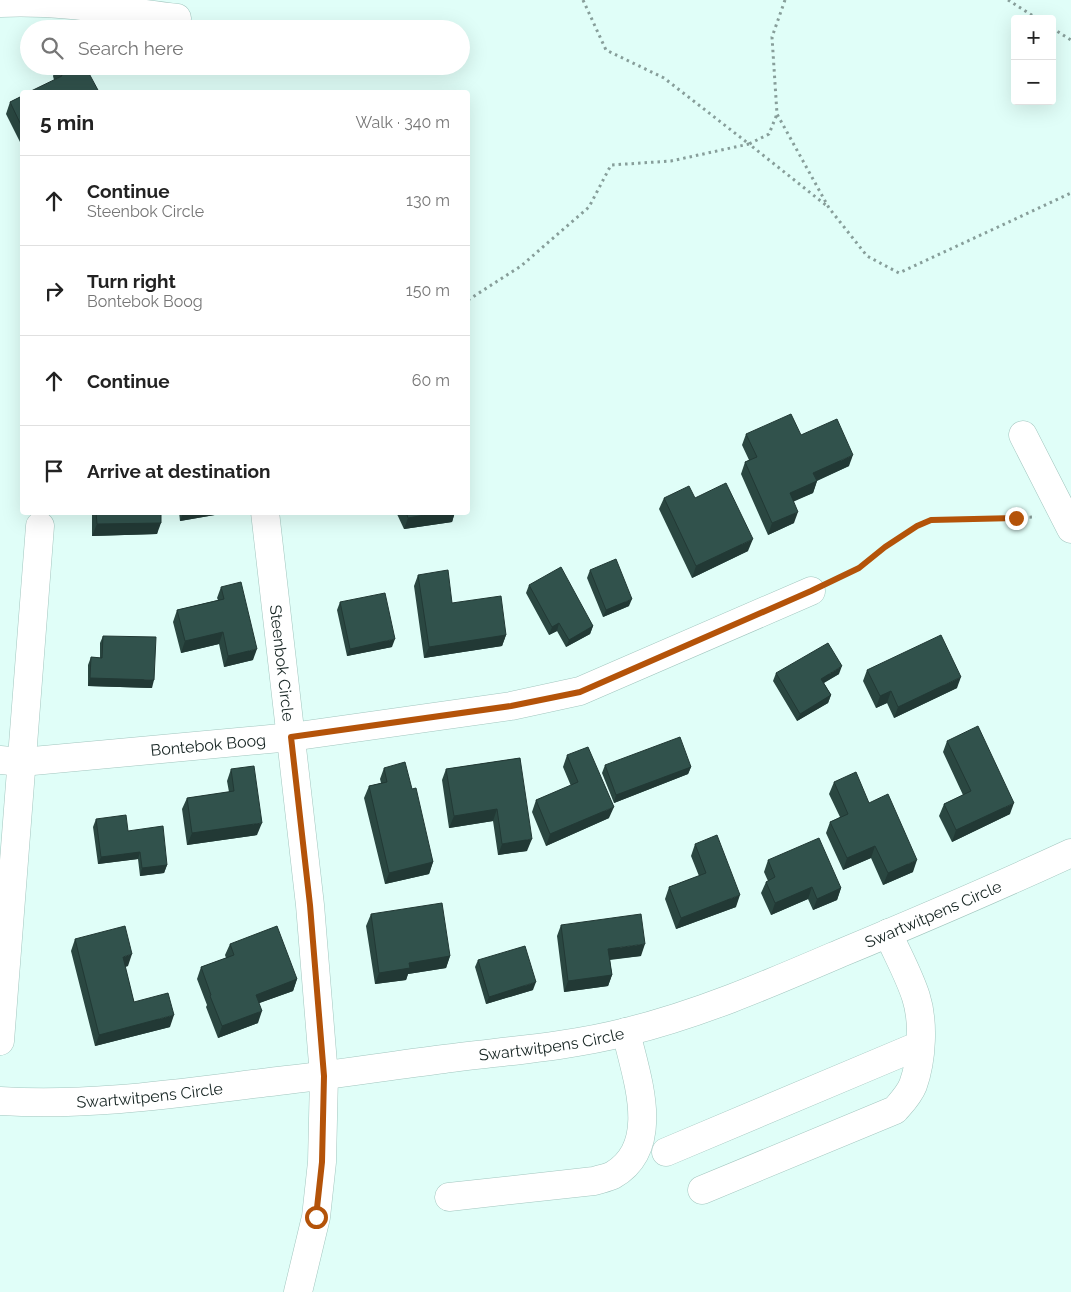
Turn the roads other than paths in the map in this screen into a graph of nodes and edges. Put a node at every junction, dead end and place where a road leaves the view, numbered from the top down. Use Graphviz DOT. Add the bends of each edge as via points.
graph roads {
  1 [pos="0,3"];
  2 [pos="177,18"];
  3 [pos="1023,435"];
  4 [pos="265,515"];
  5 [pos="1068,523"];
  6 [pos="40,526"];
  7 [pos="811,591"];
  8 [pos="291,737"];
  9 [pos="11,761"];
  10 [pos="1071,853"];
  11 [pos="888,933"];
  12 [pos="626,1032"];
  13 [pos="0,1040"];
  14 [pos="920,1045"];
  15 [pos="324,1076"];
  16 [pos="0,1101"];
  17 [pos="666,1152"];
  18 [pos="702,1190"];
  19 [pos="449,1197"];
  20 [pos="298,1292"];
  1 -- 2 [label="street" via="88,6"];
  3 -- 5 [label="street"];
  4 -- 8 [label="street, Steenbok Circle"];
  6 -- 9 [label="street"];
  7 -- 8 [label="street, Bontebok Boog" via="580,692 511,706"];
  8 -- 9 [label="street, Bontebok Boog"];
  8 -- 15 [label="street, Steenbok Circle" via="310,905"];
  9 -- 13 [label="street"];
  10 -- 11 [label="street, Swartwitpens Circle"];
  11 -- 12 [label="street, Swartwitpens Circle" via="701,1010"];
  11 -- 14 [label="street" via="916,998"];
  12 -- 15 [label="street, Swartwitpens Circle" via="545,1047"];
  12 -- 19 [label="street" via="643,1120 633,1156 624,1167 611,1176 594,1181"];
  14 -- 17 [label="street"];
  14 -- 18 [label="street" via="913,1085 895,1110"];
  15 -- 16 [label="street, Swartwitpens Circle" via="114,1100"];
  15 -- 20 [label="street, Steenbok Circle" via="322,1162 316,1217"];
}
